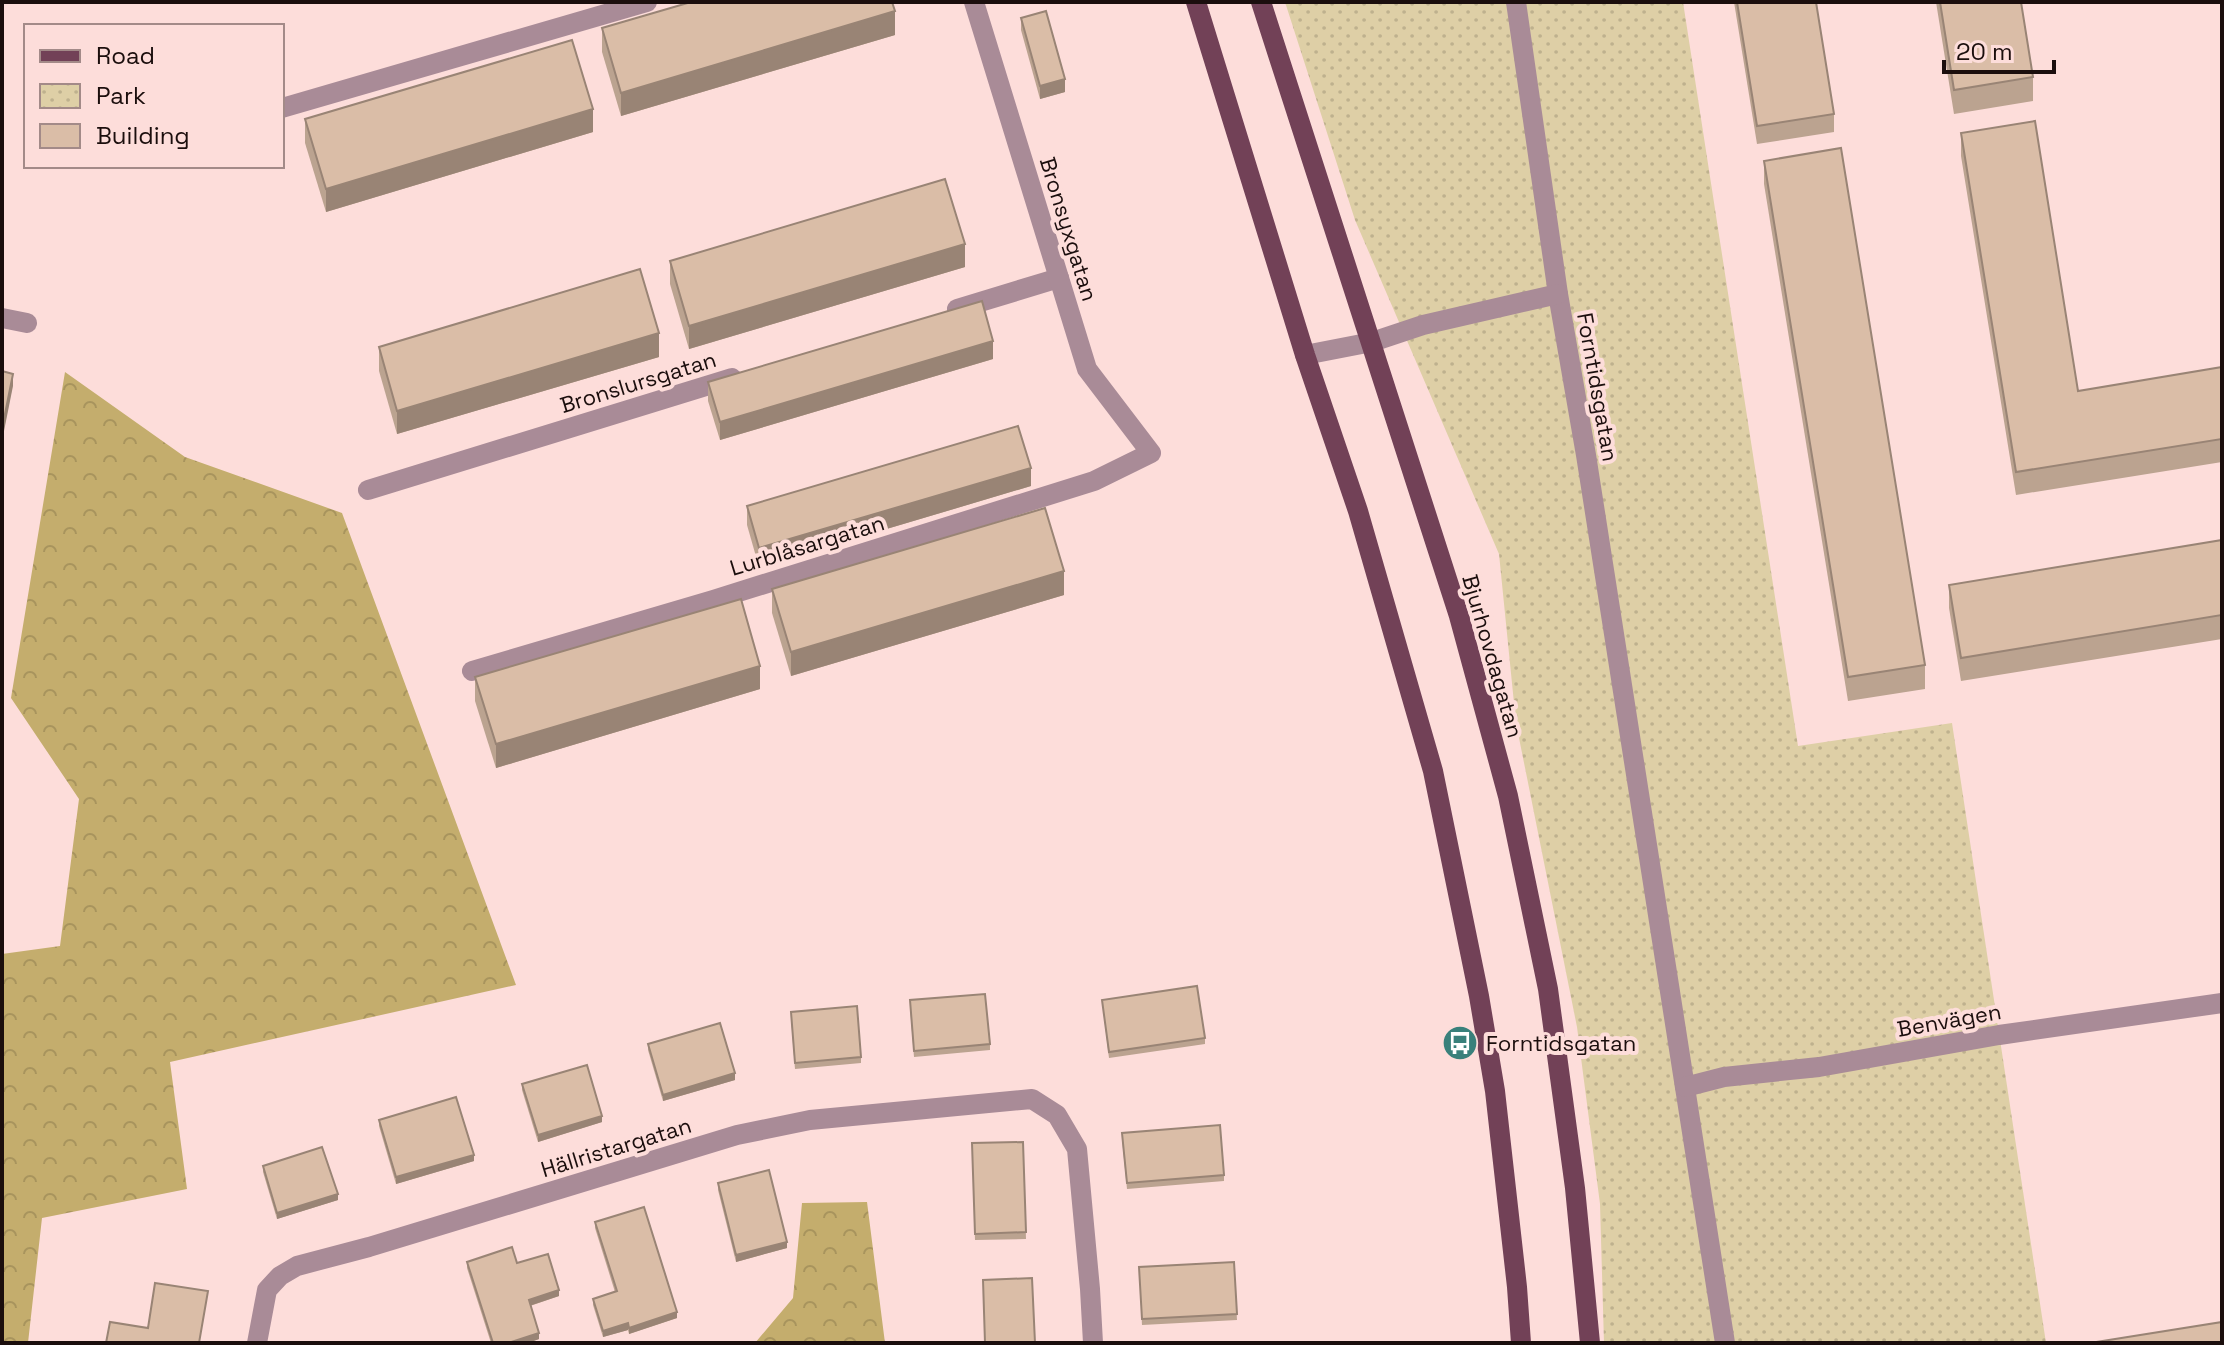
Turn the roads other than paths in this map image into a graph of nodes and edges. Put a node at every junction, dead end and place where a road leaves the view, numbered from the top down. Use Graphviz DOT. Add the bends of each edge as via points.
graph roads {
  1 [pos="647,2"];
  2 [pos="974,2"];
  3 [pos="1196,2"];
  4 [pos="1261,2"];
  5 [pos="1516,2"];
  6 [pos="284,107"];
  7 [pos="1059,278"];
  8 [pos="1558,294"];
  9 [pos="941,314"];
  10 [pos="2,318"];
  11 [pos="27,323"];
  12 [pos="1372,342"];
  13 [pos="1305,355"];
  14 [pos="750,373"];
  15 [pos="1151,453"];
  16 [pos="368,490"];
  17 [pos="472,671"];
  18 [pos="2222,1003"];
  19 [pos="1685,1087"];
  20 [pos="257,1343"];
  21 [pos="1093,1343"];
  22 [pos="1521,1343"];
  23 [pos="1590,1343"];
  24 [pos="1725,1343"];
  1 -- 6 [label="street"];
  2 -- 7 [label="street, Bronsyxgatan"];
  3 -- 13 [label="main road"];
  4 -- 12 [label="main road, Bjurhovdagatan"];
  5 -- 8 [label="street, Forntidsgatan"];
  7 -- 9 [label="street"];
  7 -- 15 [label="street, Bronsyxgatan" via="1087,369"];
  8 -- 12 [label="street, Forntidsgatan"];
  8 -- 19 [label="street, Forntidsgatan"];
  10 -- 11 [label="street"];
  12 -- 13 [label="street, Forntidsgatan"];
  12 -- 23 [label="main road, Bjurhovdagatan" via="1459,616 1508,796 1548,989"];
  13 -- 22 [label="main road" via="1358,511 1433,771 1495,1091"];
  14 -- 16 [label="street, Bronslursgatan"];
  15 -- 17 [label="street, Lurblåsargatan" via="1094,481"];
  18 -- 19 [label="street, Benvägen"];
  19 -- 24 [label="street, Forntidsgatan"];
  20 -- 21 [label="street, Hällristargatan" via="267,1290 297,1266 737,1135 810,1120 1032,1099 1057,1115 1077,1149"];
}
